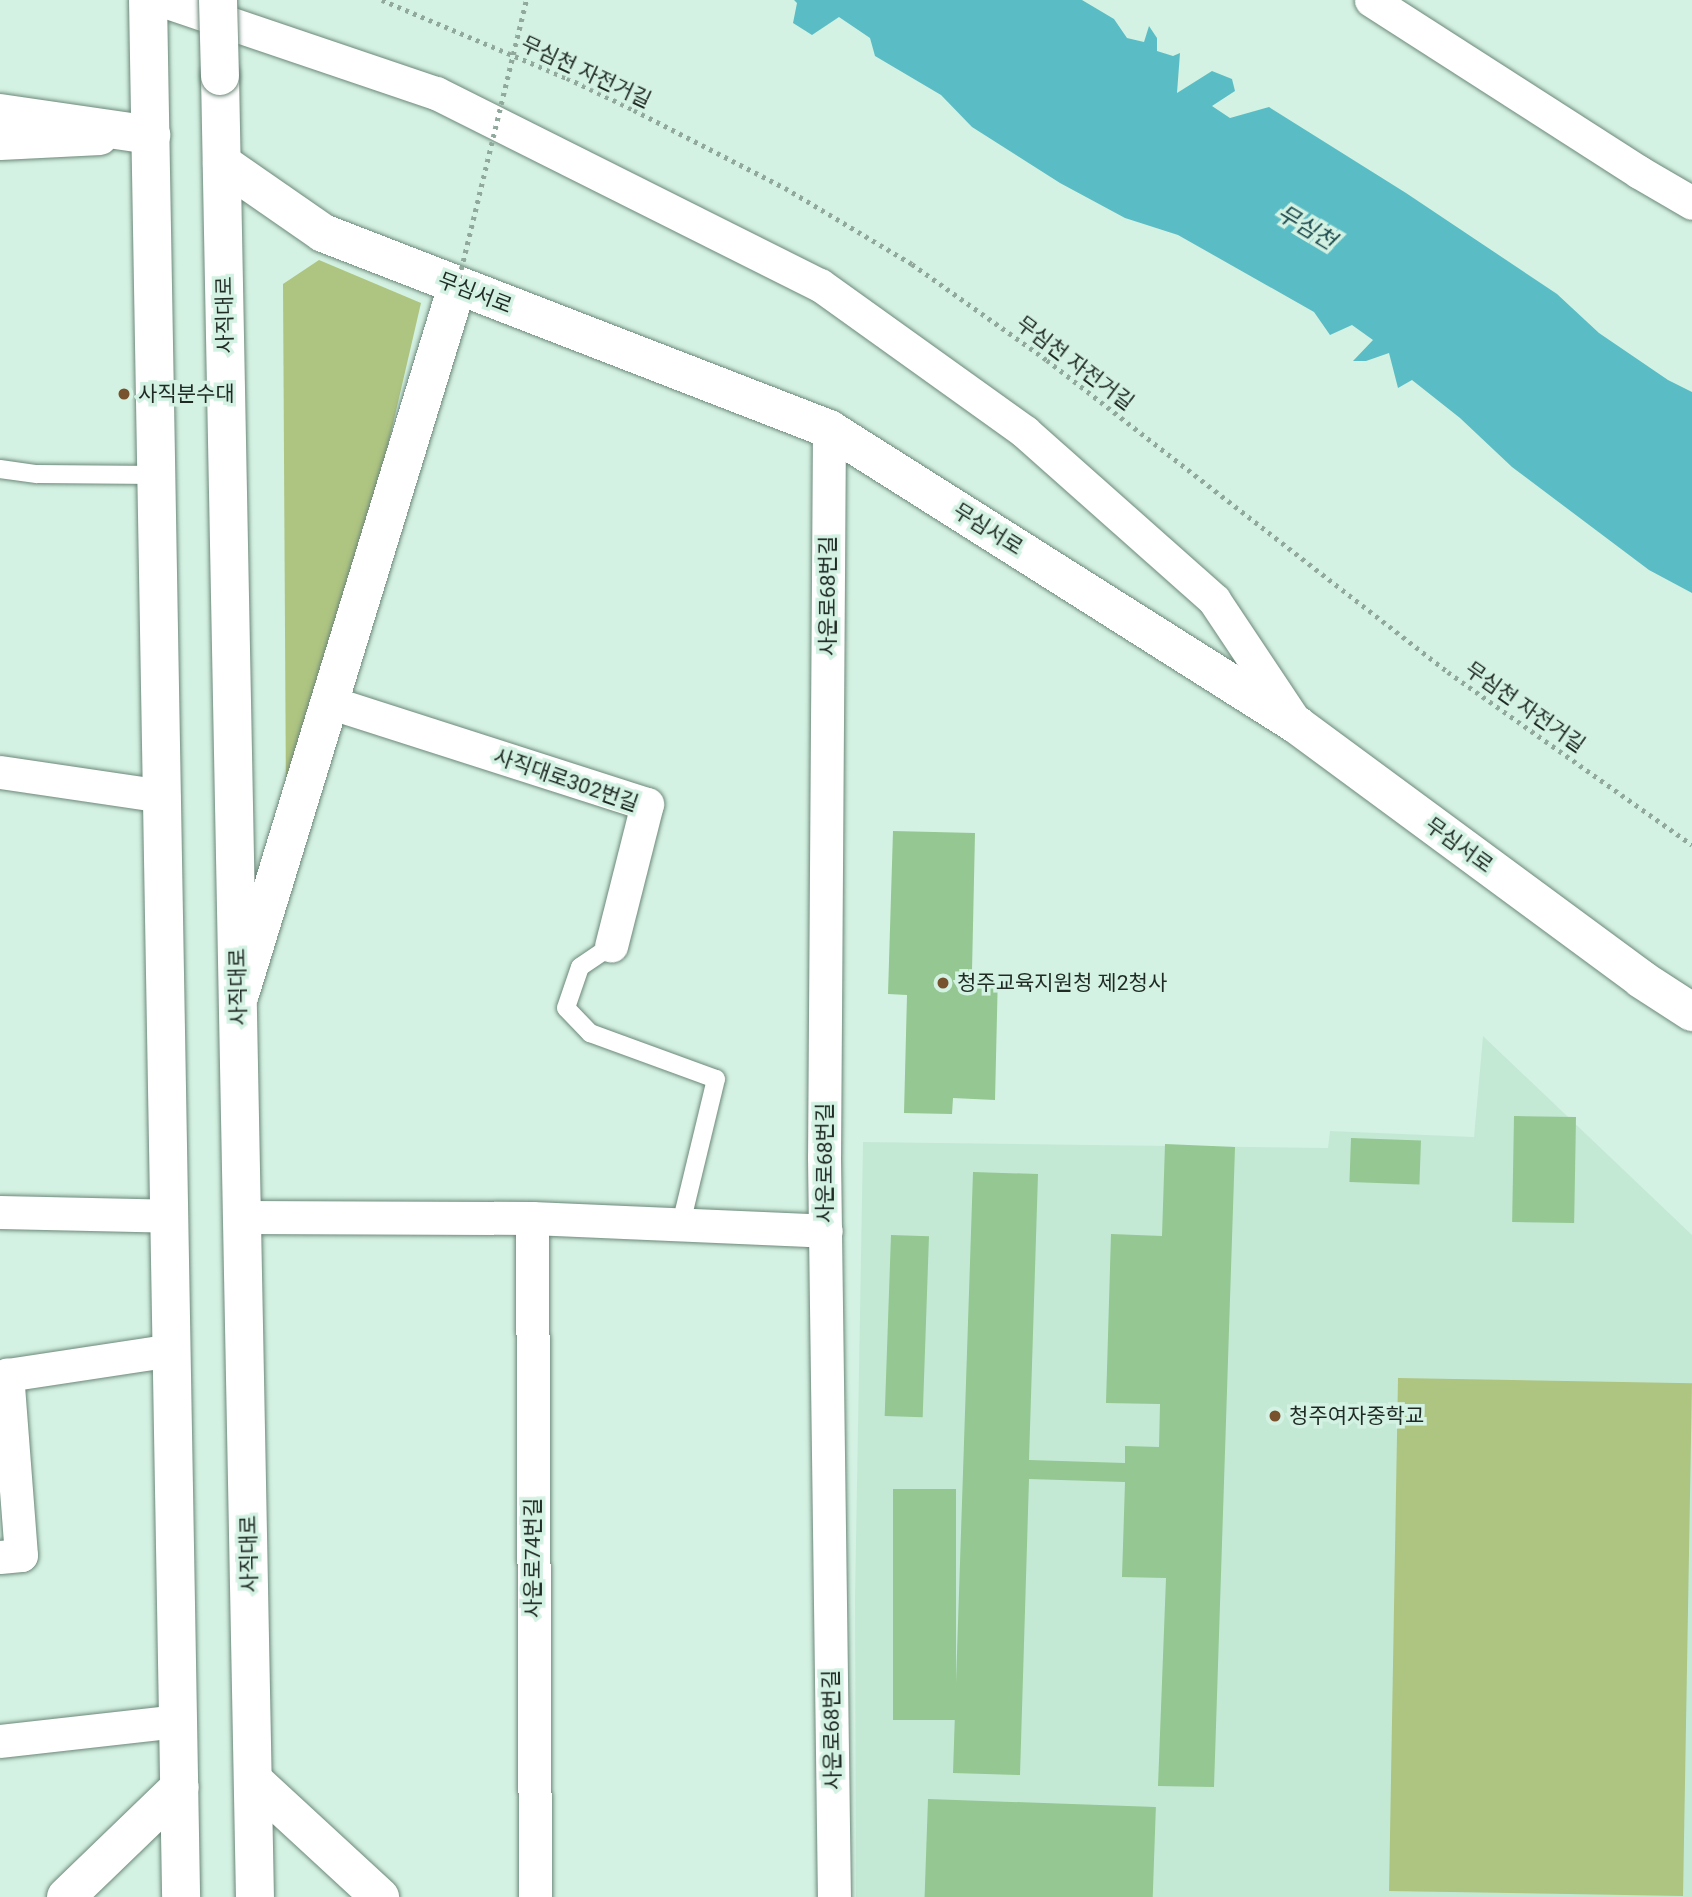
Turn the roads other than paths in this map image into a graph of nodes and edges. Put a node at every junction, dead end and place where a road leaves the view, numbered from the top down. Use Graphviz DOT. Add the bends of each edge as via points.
graph roads {
  1 [pos="148,0"];
  2 [pos="161,0"];
  3 [pos="218,0"];
  4 [pos="1371,0"];
  5 [pos="0,113"];
  6 [pos="151,135"];
  7 [pos="0,143"];
  8 [pos="222,163"];
  9 [pos="1639,172"];
  10 [pos="1692,180"];
  11 [pos="1692,203"];
  12 [pos="457,286"];
  13 [pos="829,429"];
  14 [pos="0,469"];
  15 [pos="157,475"];
  16 [pos="329,702"];
  17 [pos="1297,725"];
  18 [pos="0,772"];
  19 [pos="163,796"];
  20 [pos="611,946"];
  21 [pos="238,1001"];
  22 [pos="1692,1012"];
  23 [pos="0,1212"];
  24 [pos="170,1216"];
  25 [pos="242,1217"];
  26 [pos="531,1218"];
  27 [pos="681,1224"];
  28 [pos="826,1231"];
  29 [pos="172,1350"];
  30 [pos="4,1375"];
  31 [pos="0,1557"];
  32 [pos="178,1721"];
  33 [pos="0,1741"];
  34 [pos="253,1780"];
  35 [pos="180,1787"];
  36 [pos="66,1897"];
  37 [pos="181,1897"];
  38 [pos="256,1897"];
  39 [pos="380,1897"];
  40 [pos="535,1897"];
  41 [pos="834,1897"];
  1 -- 6 [label="main road"];
  2 -- 17 [label="street" via="436,93 820,285 1026,432 1214,600"];
  3 -- 8 [label="main road, 사직대로, bridge"];
  4 -- 9 [label="street"];
  5 -- 6 [label="main road"];
  6 -- 7 [label="street"];
  6 -- 15 [label="main road"];
  8 -- 12 [label="main road, 무심서로" via="323,233"];
  8 -- 21 [label="main road, 사직대로"];
  9 -- 10 [label="street"];
  9 -- 11 [label="street"];
  12 -- 13 [label="main road, 무심서로"];
  12 -- 16 [label="main road"];
  13 -- 17 [label="main road, 무심서로"];
  13 -- 28 [label="street, 사운로68번길"];
  14 -- 15 [label="lane" via="37,474"];
  15 -- 19 [label="main road"];
  16 -- 20 [label="street, 사직대로302번길" via="647,804"];
  16 -- 21 [label="main road"];
  17 -- 22 [label="main road, 무심서로"];
  18 -- 19 [label="street"];
  19 -- 24 [label="main road"];
  20 -- 27 [label="lane, 사직대로302번길" via="580,967 566,1008 590,1033 716,1079"];
  21 -- 25 [label="main road, 사직대로"];
  23 -- 24 [label="street"];
  24 -- 29 [label="main road"];
  25 -- 26 [label="street"];
  25 -- 34 [label="main road, 사직대로"];
  26 -- 27 [label="street"];
  26 -- 40 [label="street, 사운로74번길"];
  27 -- 28 [label="street"];
  28 -- 41 [label="street, 사운로68번길"];
  29 -- 30 [label="street"];
  29 -- 32 [label="main road"];
  30 -- 31 [label="street" via="21,1555"];
  32 -- 33 [label="street"];
  32 -- 35 [label="main road"];
  34 -- 38 [label="main road, 사직대로"];
  34 -- 39 [label="main road"];
  35 -- 36 [label="main road"];
  35 -- 37 [label="main road"];
}
